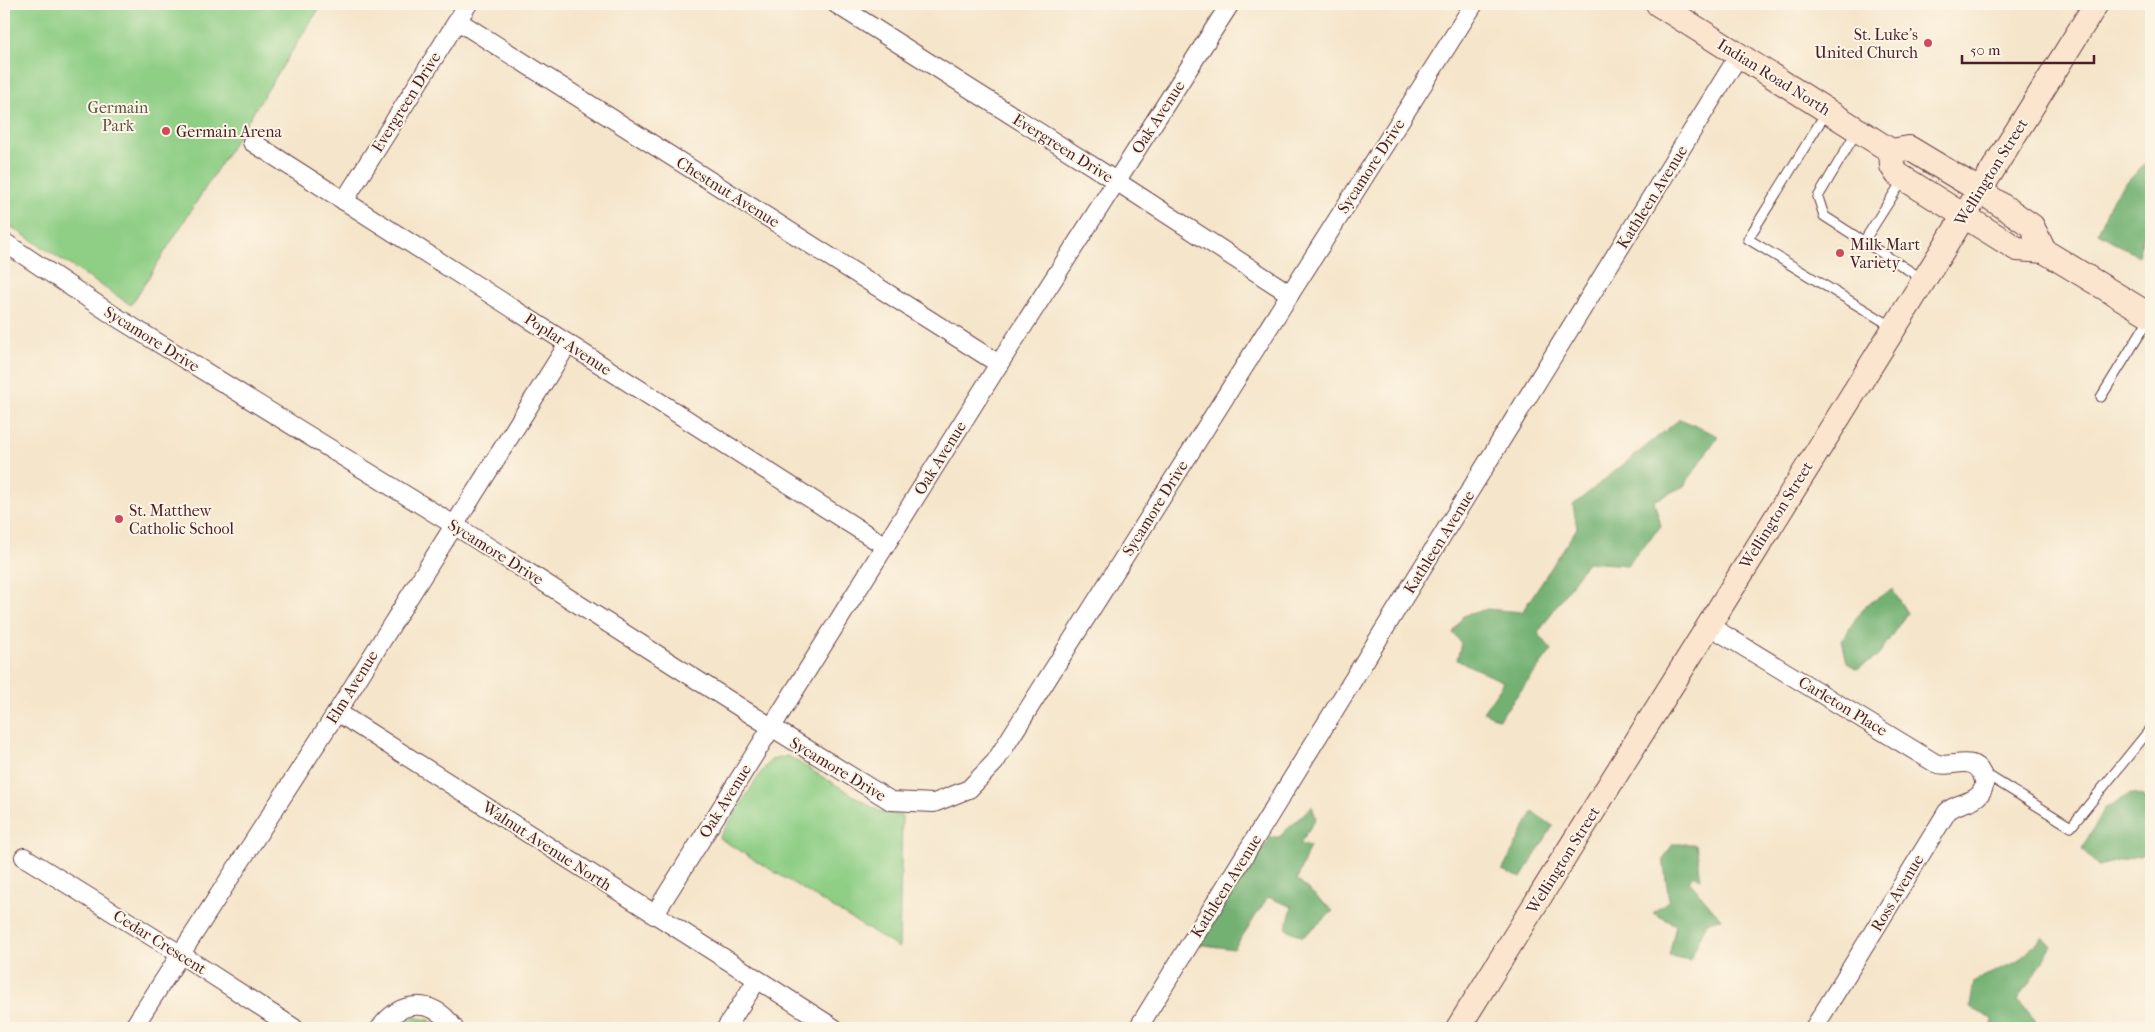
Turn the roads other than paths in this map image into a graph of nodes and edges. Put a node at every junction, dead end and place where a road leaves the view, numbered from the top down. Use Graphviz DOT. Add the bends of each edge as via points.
graph roads {
  1 [pos="468,4"];
  2 [pos="836,4"];
  3 [pos="1230,4"];
  4 [pos="1474,4"];
  5 [pos="1658,4"];
  6 [pos="2096,4"];
  7 [pos="458,21"];
  8 [pos="1739,55"];
  9 [pos="1828,111"];
  10 [pos="1858,130"];
  11 [pos="252,142"];
  12 [pos="1891,151"];
  13 [pos="1904,178"];
  14 [pos="1116,181"];
  15 [pos="1979,190"];
  16 [pos="344,201"];
  17 [pos="1964,216"];
  18 [pos="1864,241"];
  19 [pos="4,242"];
  20 [pos="2044,251"];
  21 [pos="1924,280"];
  22 [pos="1290,294"];
  23 [pos="2151,316"];
  24 [pos="1893,328"];
  25 [pos="568,344"];
  26 [pos="999,364"];
  27 [pos="2101,397"];
  28 [pos="454,525"];
  29 [pos="885,546"];
  30 [pos="1708,624"];
  31 [pos="337,712"];
  32 [pos="771,727"];
  33 [pos="2151,728"];
  34 [pos="1980,771"];
  35 [pos="24,857"];
  36 [pos="654,915"];
  37 [pos="180,954"];
  38 [pos="757,980"];
  39 [pos="133,1028"];
  40 [pos="294,1028"];
  41 [pos="380,1028"];
  42 [pos="454,1028"];
  43 [pos="726,1028"];
  44 [pos="834,1028"];
  45 [pos="1138,1028"];
  46 [pos="1458,1028"];
  47 [pos="1814,1028"];
  1 -- 7 [label="street, Evergreen Drive"];
  2 -- 14 [label="street, Evergreen Drive"];
  3 -- 14 [label="street, Oak Avenue"];
  4 -- 22 [label="street, Sycamore Drive"];
  5 -- 8 [label="main road, Indian Road North"];
  6 -- 15 [label="main road, Wellington Street"];
  7 -- 16 [label="street, Evergreen Drive"];
  7 -- 26 [label="street, Chestnut Avenue"];
  8 -- 9 [label="main road, Indian Road North"];
  8 -- 45 [label="street, Kathleen Avenue"];
  9 -- 10 [label="main road, Indian Road North"];
  9 -- 24 [label="lane" via="1748,239"];
  10 -- 12 [label="main road, Indian Road North"];
  10 -- 18 [label="lane" via="1818,197 1824,216"];
  11 -- 16 [label="street, Poplar Avenue"];
  12 -- 13 [label="main road" via="1894,170"];
  12 -- 15 [label="main road" via="1908,148"];
  13 -- 17 [label="main road"];
  13 -- 18 [label="lane"];
  14 -- 22 [label="street, Evergreen Drive"];
  14 -- 26 [label="street, Oak Avenue"];
  15 -- 17 [label="main road, Wellington Street"];
  15 -- 20 [label="main road" via="2032,226"];
  16 -- 25 [label="street, Poplar Avenue"];
  17 -- 20 [label="main road" via="2017,249"];
  17 -- 21 [label="main road, Wellington Street"];
  18 -- 21 [label="lane"];
  19 -- 28 [label="street, Sycamore Drive" via="113,315"];
  20 -- 23 [label="main road"];
  21 -- 24 [label="main road, Wellington Street"];
  22 -- 32 [label="street, Sycamore Drive" via="995,762 969,789 934,803 891,801"];
  23 -- 27 [label="lane"];
  24 -- 30 [label="main road, Wellington Street"];
  25 -- 28 [label="street, Elm Avenue"];
  25 -- 29 [label="street, Poplar Avenue"];
  26 -- 29 [label="street, Oak Avenue"];
  28 -- 31 [label="street, Elm Avenue"];
  28 -- 32 [label="street, Sycamore Drive"];
  29 -- 32 [label="street, Oak Avenue"];
  30 -- 34 [label="street, Carleton Place" via="1935,763 1969,763"];
  30 -- 46 [label="main road, Wellington Street"];
  31 -- 36 [label="street, Walnut Avenue North"];
  31 -- 37 [label="street, Elm Avenue"];
  32 -- 36 [label="street, Oak Avenue"];
  33 -- 34 [label="lane" via="2071,827"];
  34 -- 47 [label="street, Ross Avenue" via="1984,783 1982,791 1974,799 1946,812"];
  35 -- 37 [label="street, Cedar Crescent"];
  36 -- 38 [label="street, Walnut Avenue North"];
  37 -- 39 [label="street, Elm Avenue"];
  37 -- 40 [label="street, Cedar Crescent"];
  38 -- 43 [label="street"];
  38 -- 44 [label="street, Walnut Avenue North"];
  41 -- 42 [label="street" via="393,1014 413,1005 435,1010"];
}
